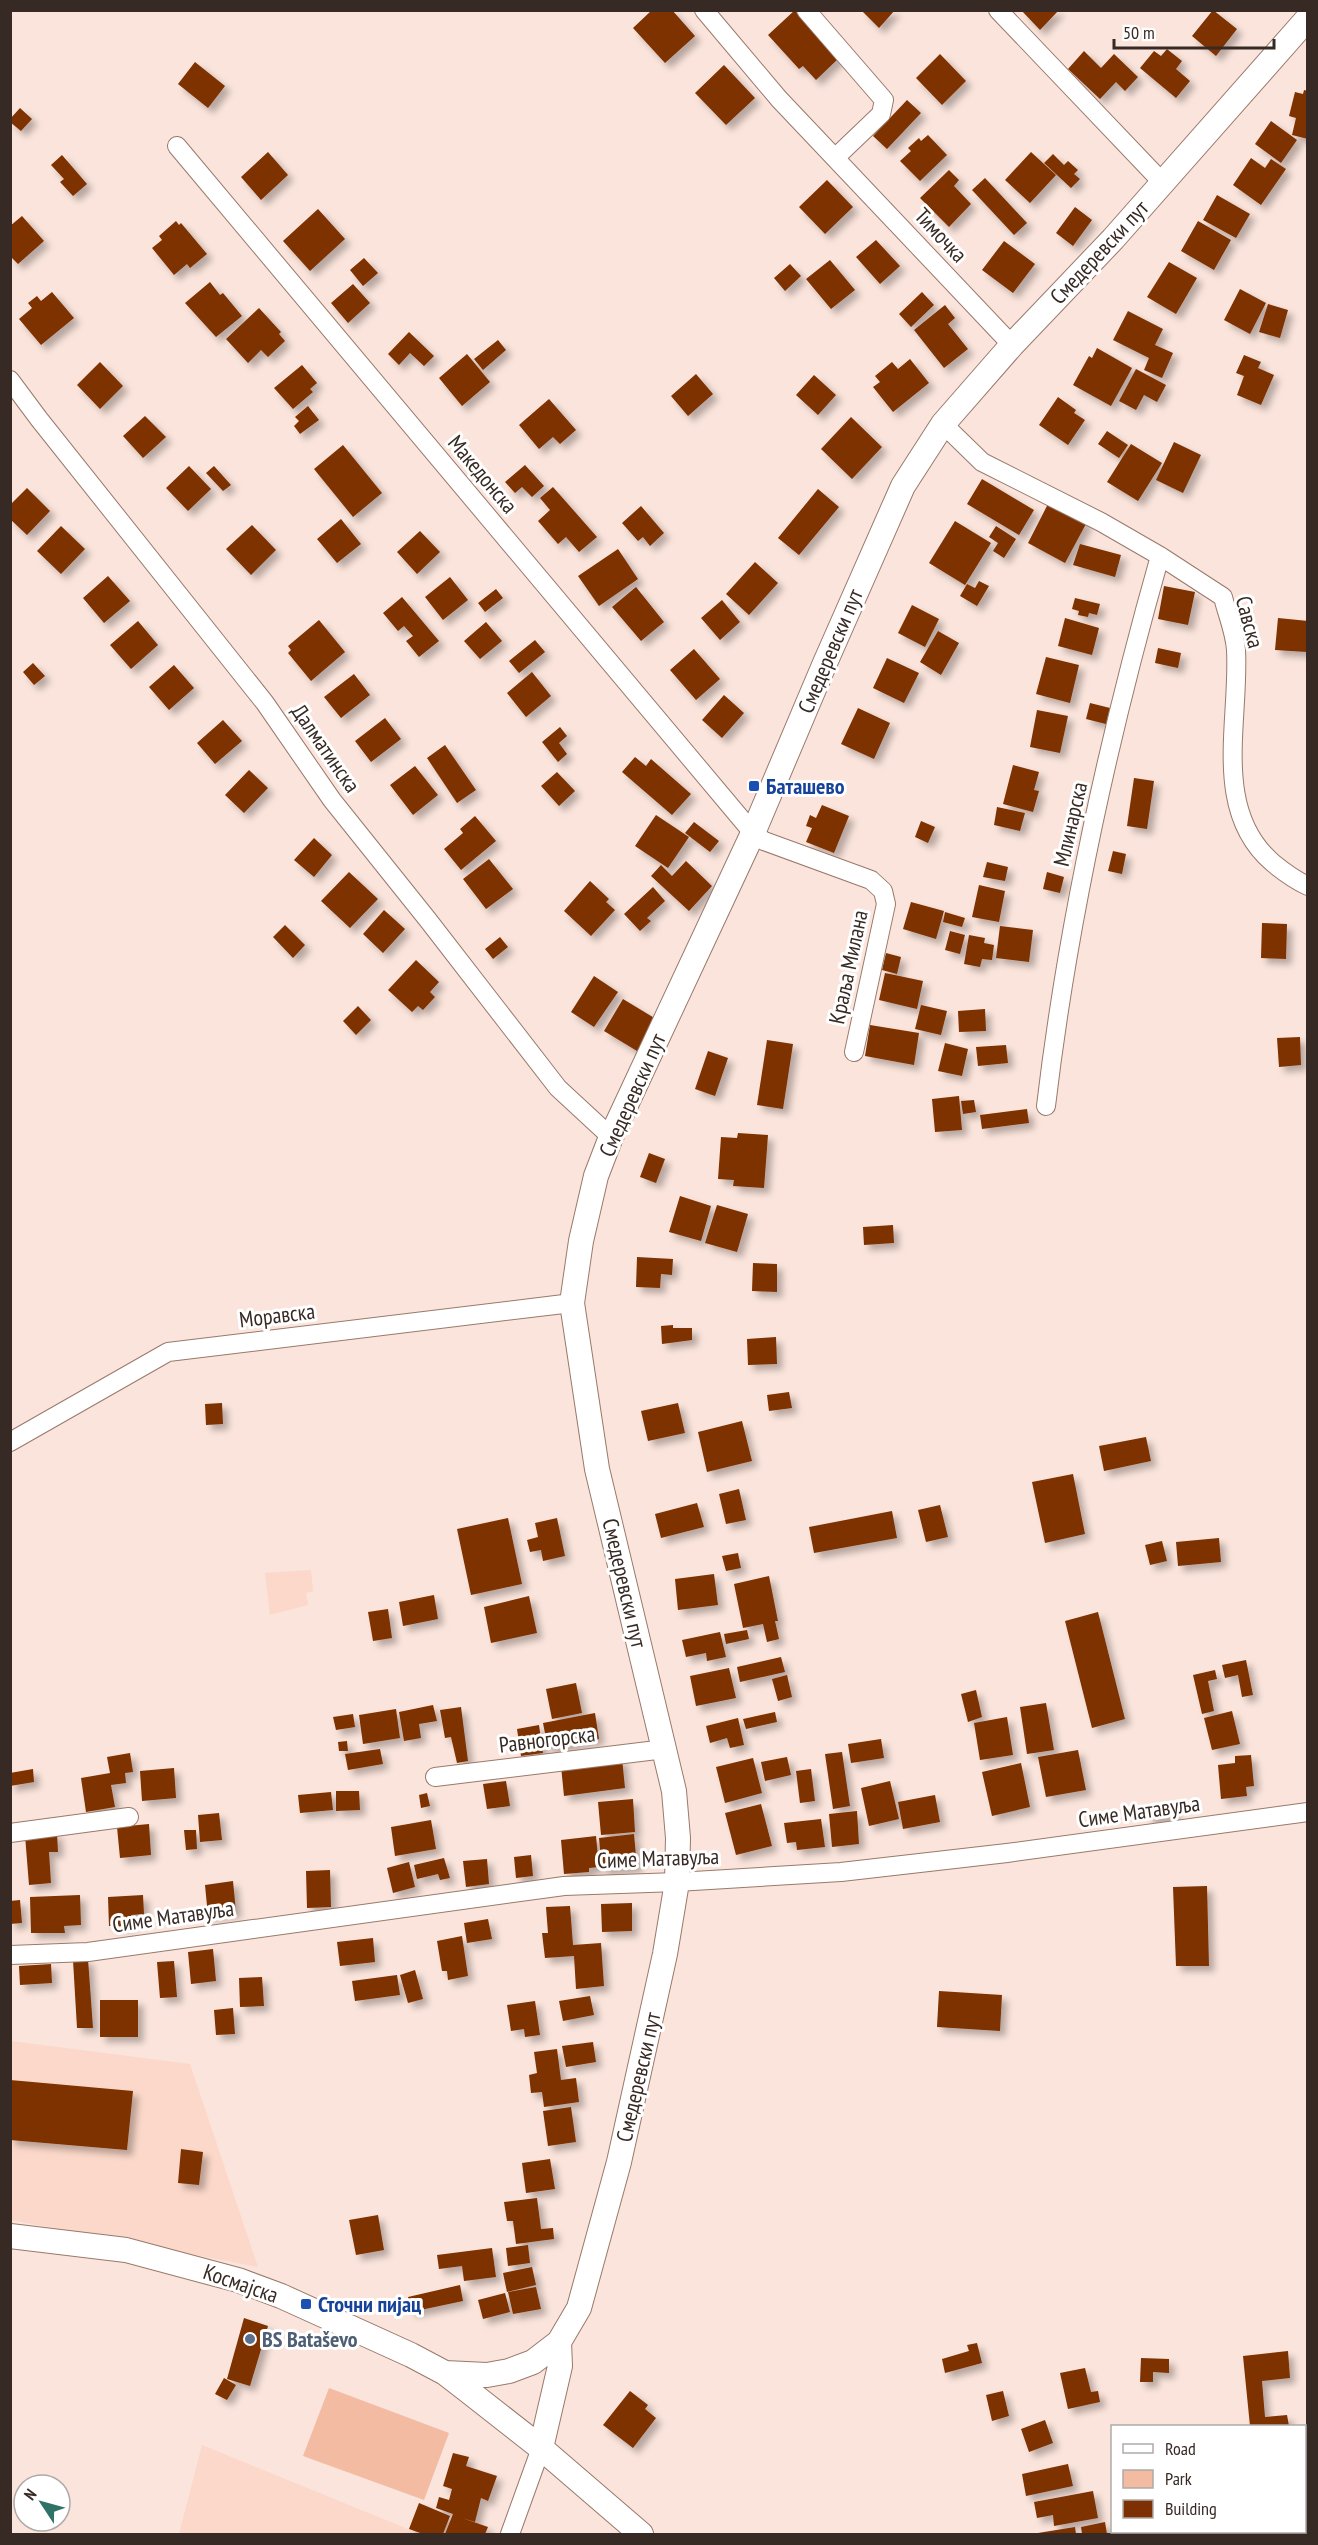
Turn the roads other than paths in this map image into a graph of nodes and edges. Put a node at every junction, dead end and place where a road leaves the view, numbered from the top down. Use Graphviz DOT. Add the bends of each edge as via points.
graph roads {
  1 [pos="704,10"];
  2 [pos="806,10"];
  3 [pos="998,10"];
  4 [pos="1308,18"];
  5 [pos="177,146"];
  6 [pos="835,158"];
  7 [pos="1163,183"];
  8 [pos="1012,345"];
  9 [pos="10,380"];
  10 [pos="943,424"];
  11 [pos="1160,556"];
  12 [pos="753,833"];
  13 [pos="1308,886"];
  14 [pos="854,1052"];
  15 [pos="1046,1106"];
  16 [pos="611,1137"];
  17 [pos="572,1303"];
  18 [pos="10,1442"];
  19 [pos="665,1749"];
  20 [pos="435,1777"];
  21 [pos="1308,1812"];
  22 [pos="129,1817"];
  23 [pos="10,1833"];
  24 [pos="678,1882"];
  25 [pos="10,1955"];
  26 [pos="10,2236"];
  27 [pos="559,2342"];
  28 [pos="445,2373"];
  29 [pos="541,2448"];
  30 [pos="510,2535"];
  31 [pos="641,2535"];
  1 -- 6 [label="street, Тимочка"];
  2 -- 6 [label="street" via="884,100 880,114"];
  3 -- 7 [label="street"];
  4 -- 7 [label="street, Смедеревски пут"];
  5 -- 12 [label="street, Македонска"];
  6 -- 8 [label="street, Тимочка"];
  7 -- 8 [label="street, Смедеревски пут"];
  8 -- 10 [label="street, Смедеревски пут"];
  9 -- 16 [label="street, Далматинска" via="265,703 332,800 558,1088"];
  10 -- 11 [label="street, Савска" via="982,462"];
  10 -- 12 [label="street, Смедеревски пут" via="903,486"];
  11 -- 13 [label="street, Савска" via="1223,597 1236,648 1232,771 1237,805 1248,835 1263,854"];
  11 -- 15 [label="street, Млинарска" via="1135,644 1073,922"];
  12 -- 14 [label="street, Краља Милана" via="764,842 871,880 883,891 885,904"];
  12 -- 16 [label="street, Смедеревски пут"];
  16 -- 17 [label="street, Смедеревски пут" via="596,1176"];
  17 -- 18 [label="street, Моравска" via="168,1352"];
  17 -- 19 [label="street, Смедеревски пут" via="597,1469"];
  19 -- 20 [label="street, Равногорска"];
  19 -- 24 [label="street, Смедеревски пут" via="674,1791"];
  21 -- 24 [label="street, Симе Матавуља" via="841,1872"];
  22 -- 23 [label="street"];
  24 -- 25 [label="street, Симе Матавуља" via="564,1886 88,1952"];
  24 -- 27 [label="street, Смедеревски пут" via="616,2173 585,2292"];
  26 -- 28 [label="street, Космајска" via="126,2250 238,2280 322,2314"];
  27 -- 28 [label="street" via="540,2359 509,2372 473,2376"];
  27 -- 29 [label="street" via="560,2366"];
  28 -- 29 [label="street, Космајска"];
  29 -- 30 [label="street"];
  29 -- 31 [label="street, Космајска"];
}
